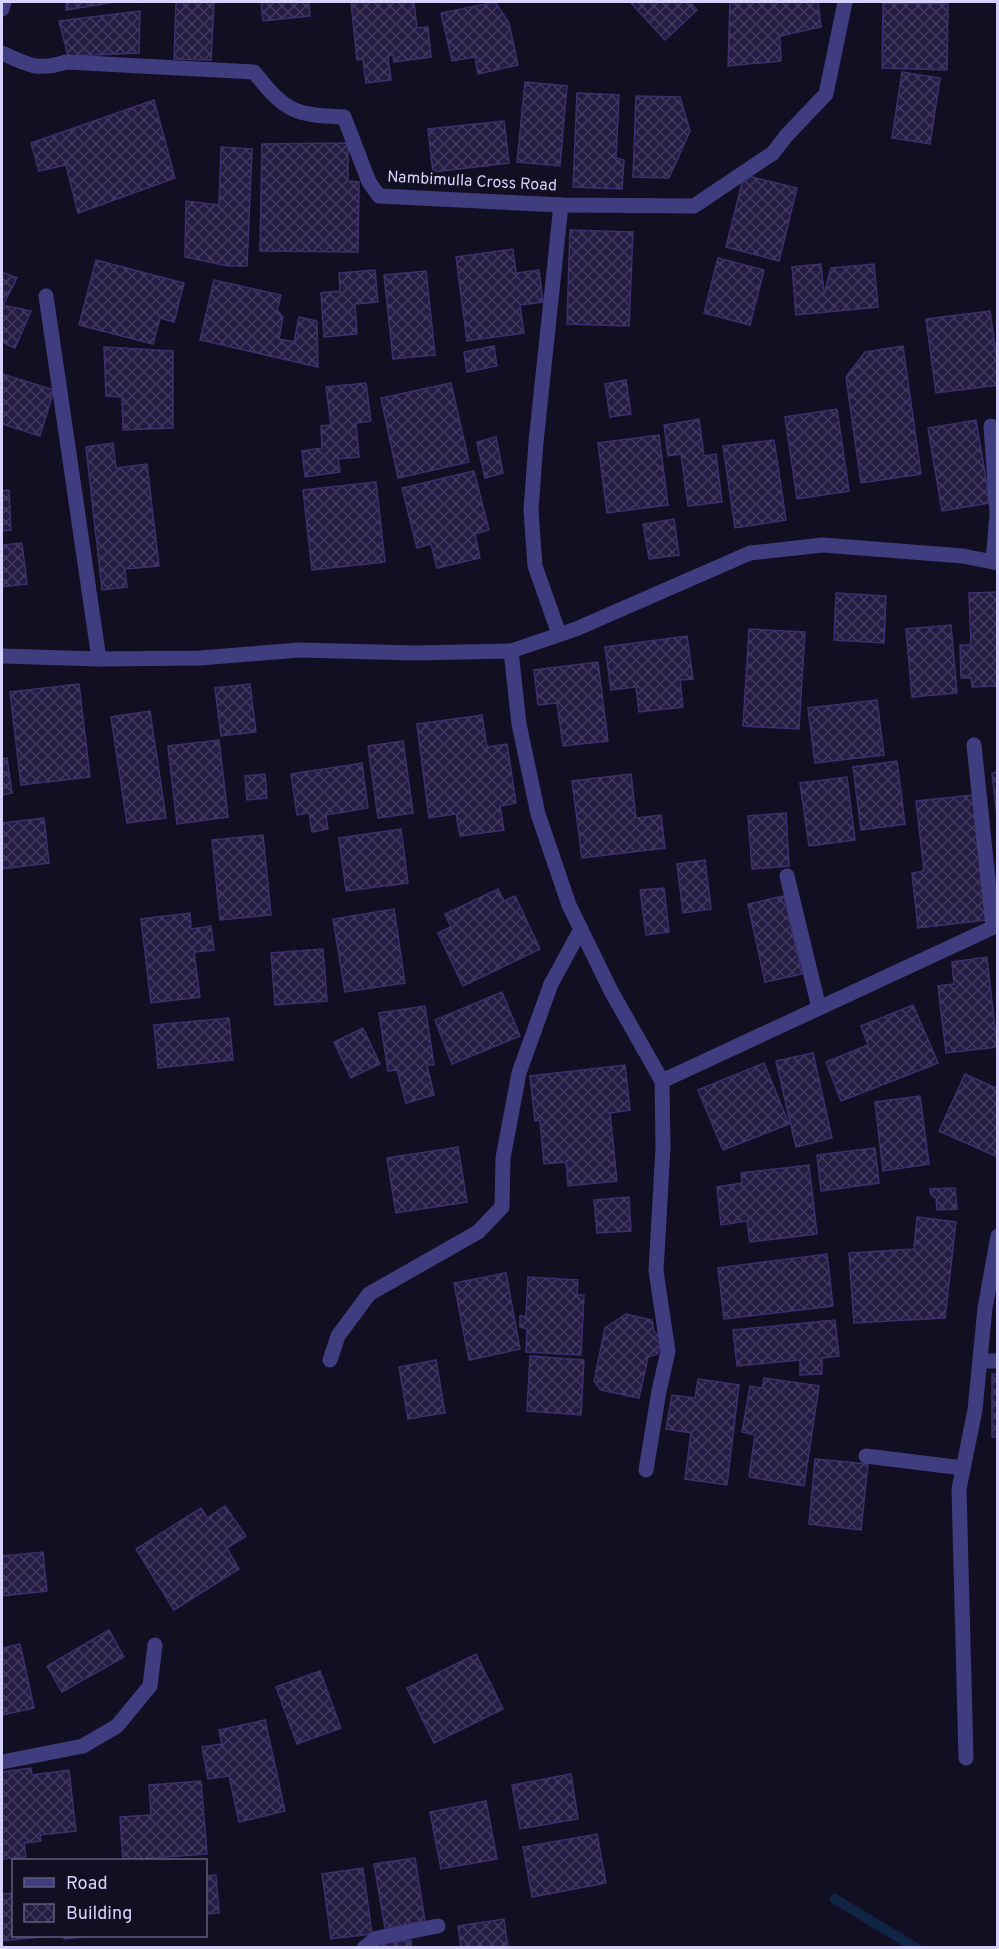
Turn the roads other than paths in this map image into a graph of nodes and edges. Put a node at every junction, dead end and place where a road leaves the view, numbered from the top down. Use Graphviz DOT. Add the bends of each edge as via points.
graph roads {
  1 [pos="4,2"];
  2 [pos="844,2"];
  3 [pos="2,9"];
  4 [pos="2,53"];
  5 [pos="561,205"];
  6 [pos="46,296"];
  7 [pos="991,426"];
  8 [pos="995,562"];
  9 [pos="560,634"];
  10 [pos="511,651"];
  11 [pos="2,656"];
  12 [pos="99,659"];
  13 [pos="974,745"];
  14 [pos="787,876"];
  15 [pos="995,926"];
  16 [pos="581,929"];
  17 [pos="819,1008"];
  18 [pos="662,1081"];
  19 [pos="998,1236"];
  20 [pos="330,1360"];
  21 [pos="980,1361"];
  22 [pos="998,1361"];
  23 [pos="866,1456"];
  24 [pos="963,1468"];
  25 [pos="646,1470"];
  26 [pos="155,1644"];
  27 [pos="966,1758"];
  28 [pos="2,1762"];
  29 [pos="438,1926"];
  30 [pos="364,1947"];
  1 -- 3 [label="street"];
  2 -- 5 [label="street, Nambimulla Cross Road" via="826,94 773,153 694,206"];
  4 -- 5 [label="street, Nambimulla Cross Road" via="39,68 66,62 254,72 292,110 312,116 344,117 369,182 379,196"];
  5 -- 9 [label="street" via="531,510 535,566"];
  6 -- 12 [label="street"];
  7 -- 8 [label="street" via="997,514"];
  8 -- 9 [label="street" via="823,545 750,553"];
  9 -- 10 [label="street"];
  10 -- 12 [label="street" via="299,650 200,658"];
  10 -- 16 [label="street" via="519,724 538,814"];
  11 -- 12 [label="street"];
  13 -- 15 [label="street"];
  14 -- 17 [label="street"];
  15 -- 17 [label="street"];
  16 -- 18 [label="street"];
  16 -- 20 [label="street" via="551,984 519,1073 503,1158 502,1207 478,1232 369,1294 338,1335"];
  17 -- 18 [label="street"];
  18 -- 25 [label="street" via="663,1148 656,1271 668,1351"];
  19 -- 21 [label="street"];
  21 -- 22 [label="street"];
  21 -- 24 [label="street"];
  23 -- 24 [label="street"];
  24 -- 27 [label="street" via="959,1489"];
  26 -- 28 [label="street" via="150,1686 117,1726 83,1746"];
  29 -- 30 [label="street" via="377,1938"];
}
